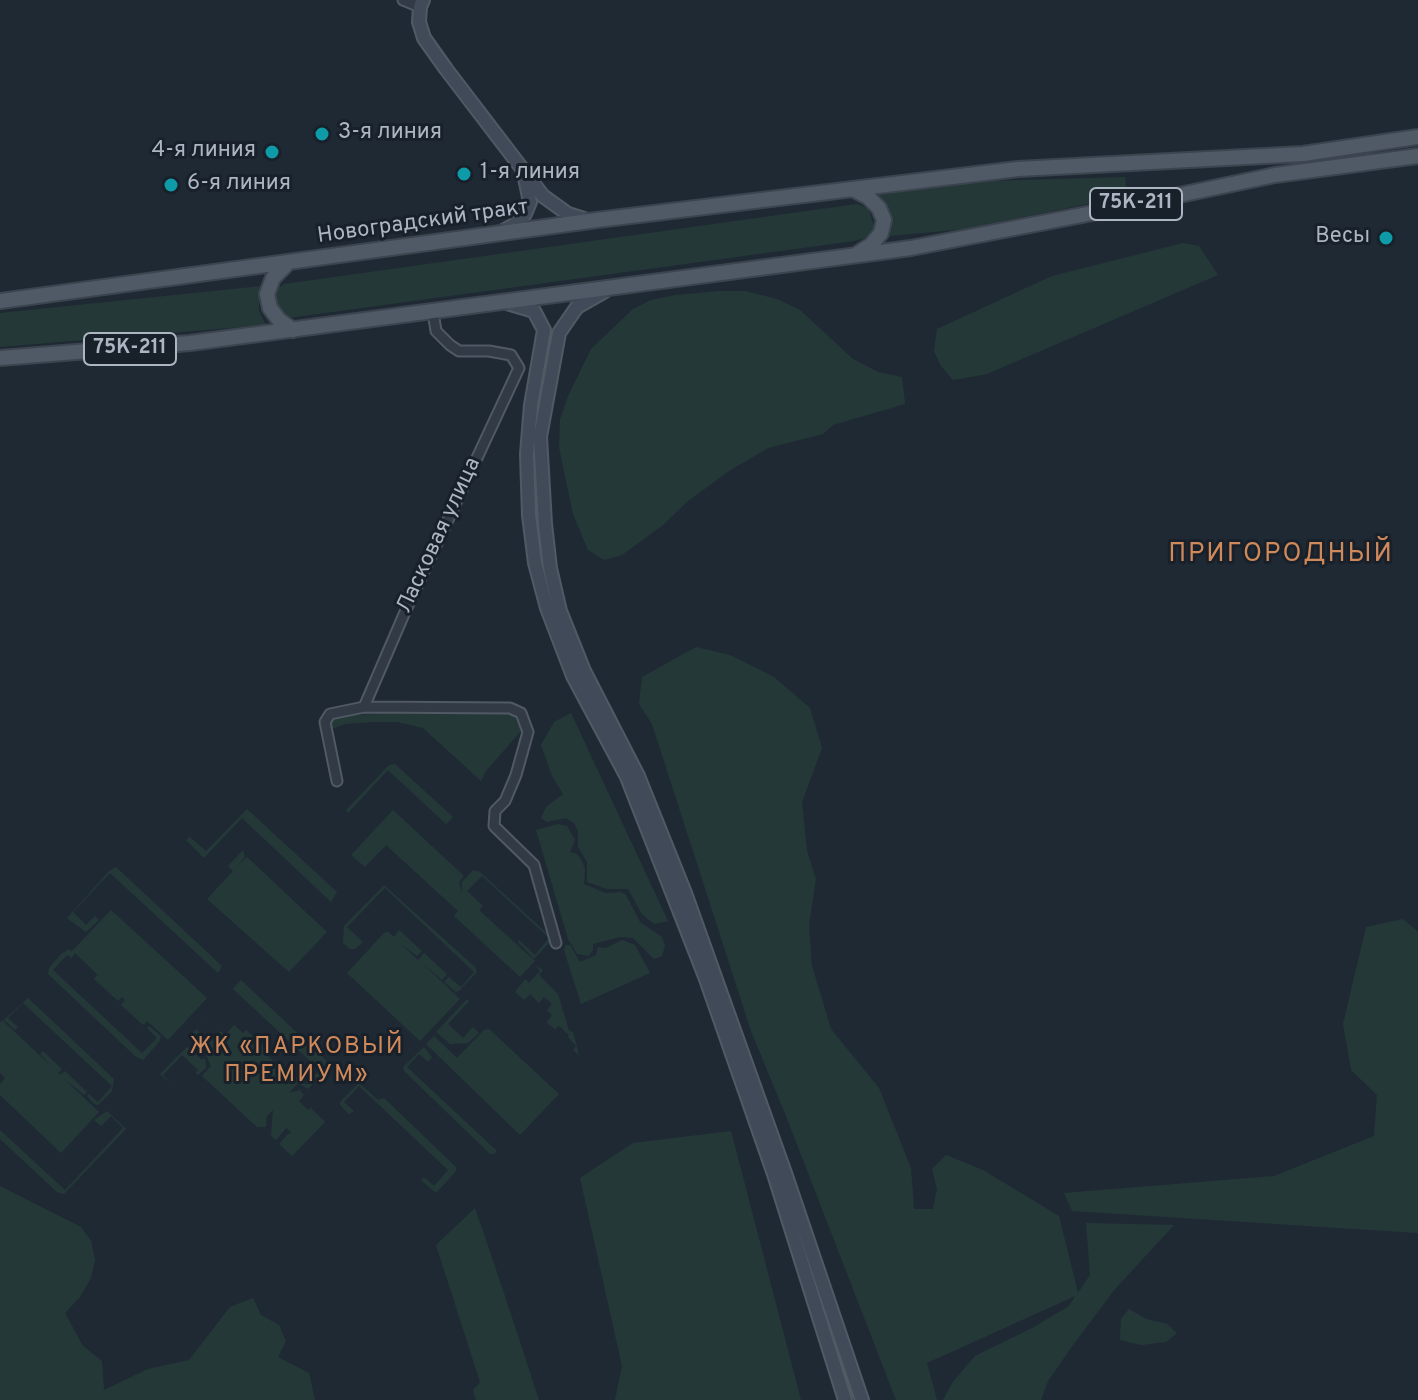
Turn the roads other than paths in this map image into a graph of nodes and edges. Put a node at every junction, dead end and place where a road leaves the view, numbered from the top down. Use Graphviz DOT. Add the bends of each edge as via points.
graph roads {
  1 [pos="403,0"];
  2 [pos="422,3"];
  3 [pos="1418,137"];
  4 [pos="1418,156"];
  5 [pos="522,172"];
  6 [pos="852,189"];
  7 [pos="597,220"];
  8 [pos="498,234"];
  9 [pos="853,256"];
  10 [pos="286,264"];
  11 [pos="612,288"];
  12 [pos="0,301"];
  13 [pos="504,303"];
  14 [pos="433,312"];
  15 [pos="293,330"];
  16 [pos="0,358"];
  17 [pos="364,707"];
  18 [pos="337,781"];
  19 [pos="556,943"];
  20 [pos="845,1400"];
  21 [pos="862,1400"];
  1 -- 2 [label="street"];
  2 -- 5 [label="main road" via="419,22 424,38"];
  3 -- 6 [label="main road, Новоградский тракт" via="1303,154 1018,169"];
  4 -- 9 [label="main road, 75К-211" via="1275,175"];
  5 -- 7 [label="main road" via="555,206 581,219"];
  5 -- 8 [label="main road" via="530,202 525,214"];
  6 -- 7 [label="main road, Новоградский тракт"];
  6 -- 9 [label="main road" via="868,197 884,220 871,245"];
  7 -- 8 [label="main road, Новоградский тракт"];
  8 -- 10 [label="main road, Новоградский тракт"];
  9 -- 11 [label="main road, 75К-211"];
  10 -- 12 [label="main road, Новоградский тракт"];
  10 -- 15 [label="main road" via="267,294 270,308"];
  11 -- 13 [label="main road, 75К-211"];
  11 -- 21 [label="main road" via="577,307 557,338 540,437 550,568 584,671 638,776 685,893"];
  13 -- 14 [label="main road, 75К-211"];
  13 -- 20 [label="main road" via="534,311 544,330 527,454 534,551 547,608 573,676 627,777 706,979"];
  14 -- 15 [label="main road, 75К-211"];
  14 -- 17 [label="street, Ласковая улица" via="436,331 459,351 511,355 519,368"];
  15 -- 16 [label="main road, 75К-211"];
  17 -- 18 [label="street" via="330,714 325,722"];
  17 -- 19 [label="street" via="510,708 521,713 528,732 525,745 494,826 533,863"];
}
